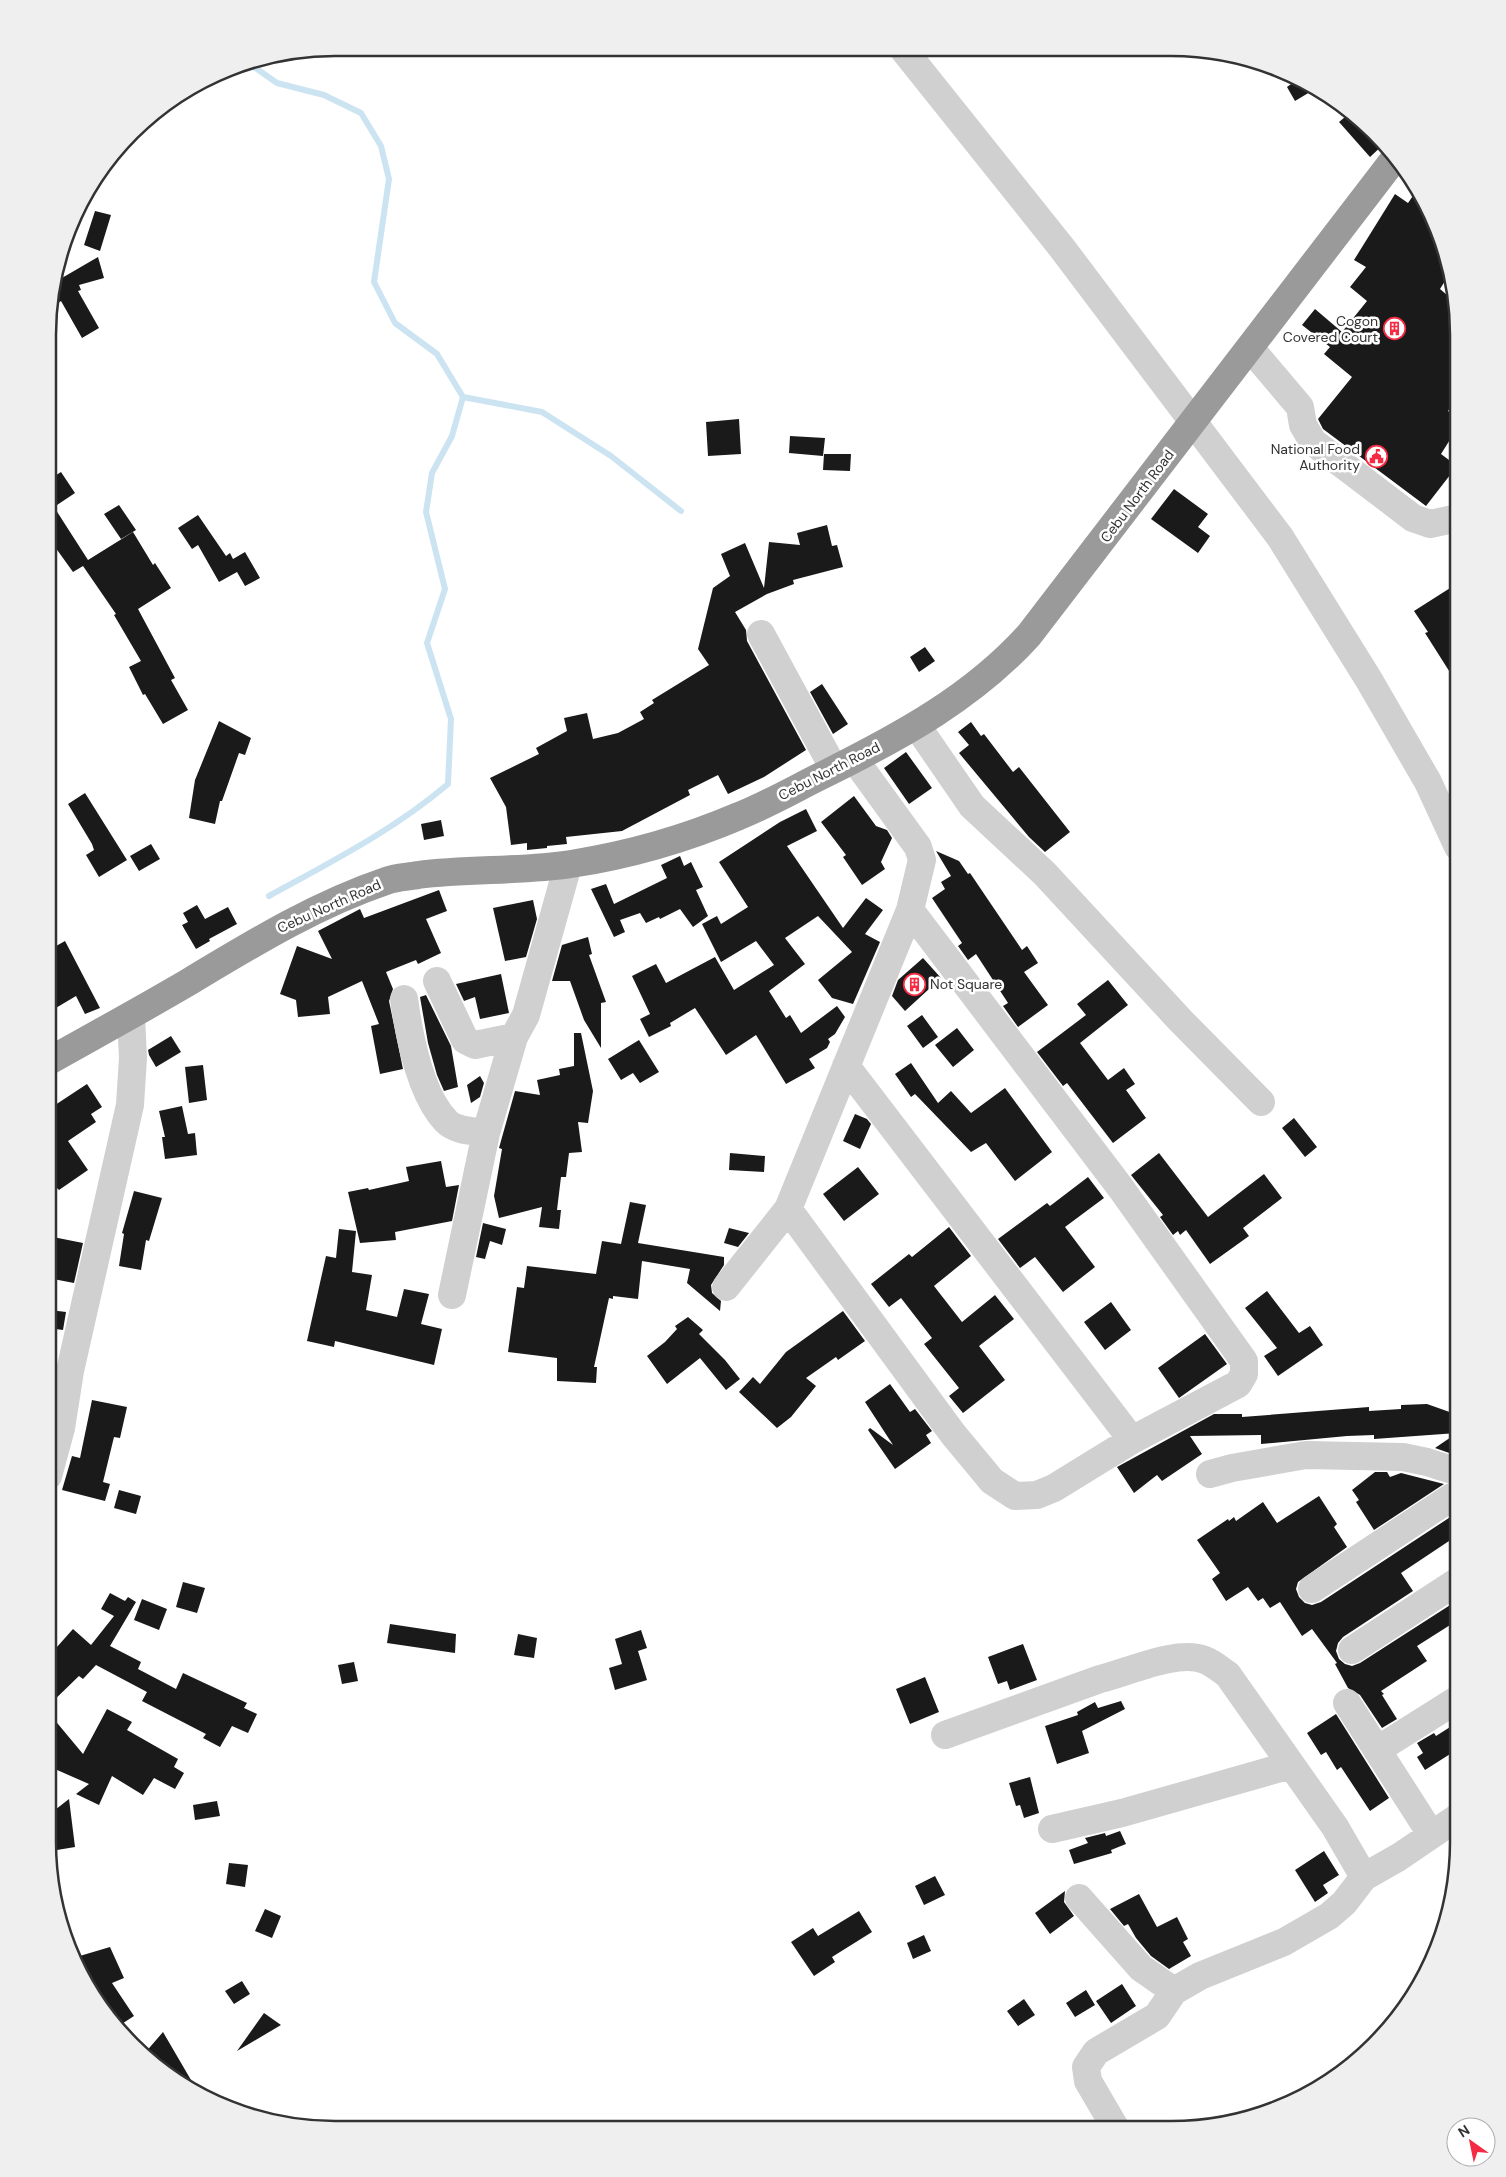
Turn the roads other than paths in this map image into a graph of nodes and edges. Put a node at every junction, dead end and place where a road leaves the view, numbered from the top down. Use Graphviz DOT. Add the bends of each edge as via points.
graph roads {
  1 [pos="909,56"];
  2 [pos="1391,163"];
  3 [pos="1250,348"];
  4 [pos="1194,420"];
  5 [pos="1450,520"];
  6 [pos="761,634"];
  7 [pos="918,726"];
  8 [pos="845,764"];
  9 [pos="1450,830"];
  10 [pos="568,865"];
  11 [pos="910,910"];
  12 [pos="436,981"];
  13 [pos="404,999"];
  14 [pos="131,1016"];
  15 [pos="514,1037"];
  16 [pos="56,1057"];
  17 [pos="846,1066"];
  18 [pos="1261,1102"];
  19 [pos="486,1133"];
  20 [pos="788,1208"];
  21 [pos="726,1287"];
  22 [pos="452,1295"];
  23 [pos="59,1370"];
  24 [pos="1132,1440"];
  25 [pos="56,1446"];
  26 [pos="1450,1469"];
  27 [pos="1210,1474"];
  28 [pos="1450,1498"];
  29 [pos="1450,1586"];
  30 [pos="1312,1589"];
  31 [pos="1352,1650"];
  32 [pos="1347,1703"];
  33 [pos="1450,1704"];
  34 [pos="945,1735"];
  35 [pos="1377,1750"];
  36 [pos="1292,1765"];
  37 [pos="1450,1822"];
  38 [pos="1052,1829"];
  39 [pos="1431,1834"];
  40 [pos="1364,1877"];
  41 [pos="1080,1898"];
  42 [pos="1174,1991"];
  43 [pos="1111,2121"];
  1 -- 4 [label="street"];
  2 -- 3 [label="highway, Cebu North Road"];
  3 -- 4 [label="highway, Cebu North Road"];
  3 -- 5 [label="street" via="1300,407 1302,425 1313,442 1413,518 1430,524"];
  4 -- 7 [label="highway, Cebu North Road" via="1029,635 980,682"];
  4 -- 9 [label="street" via="1280,537 1322,604 1428,782"];
  6 -- 8 [label="street"];
  7 -- 8 [label="highway, Cebu North Road"];
  7 -- 18 [label="street" via="972,806 1046,874 1181,1021"];
  8 -- 10 [label="highway, Cebu North Road" via="741,816 690,835 633,853"];
  8 -- 11 [label="street" via="918,847 922,860"];
  10 -- 14 [label="highway, Cebu North Road" via="444,872 390,879 288,923"];
  10 -- 15 [label="street" via="526,1015"];
  11 -- 17 [label="street"];
  11 -- 24 [label="street" via="1120,1187 1244,1361 1244,1374 1238,1384"];
  12 -- 15 [label="street" via="465,1040 475,1045"];
  13 -- 19 [label="street" via="418,1065 442,1114 447,1122 460,1129"];
  14 -- 16 [label="highway, Cebu North Road"];
  14 -- 23 [label="street" via="130,1105"];
  15 -- 19 [label="street"];
  17 -- 20 [label="street"];
  17 -- 24 [label="street"];
  19 -- 22 [label="street"];
  20 -- 21 [label="street"];
  20 -- 24 [label="street" via="947,1426 992,1481 1015,1496 1037,1495"];
  23 -- 25 [label="street" via="61,1428"];
  26 -- 27 [label="street" via="1402,1457 1306,1455"];
  28 -- 30 [label="street"];
  29 -- 31 [label="street"];
  32 -- 35 [label="street"];
  33 -- 35 [label="street"];
  34 -- 36 [label="street" via="1100,1679 1183,1656 1205,1660 1228,1674"];
  35 -- 39 [label="street"];
  36 -- 38 [label="street" via="1122,1813"];
  36 -- 40 [label="street" via="1335,1827"];
  37 -- 39 [label="street"];
  39 -- 40 [label="street"];
  40 -- 42 [label="street" via="1344,1904 1329,1916 1284,1942 1200,1976"];
  41 -- 42 [label="street" via="1141,1968"];
  42 -- 43 [label="street" via="1157,2016 1096,2052 1086,2067 1088,2081"];
}
